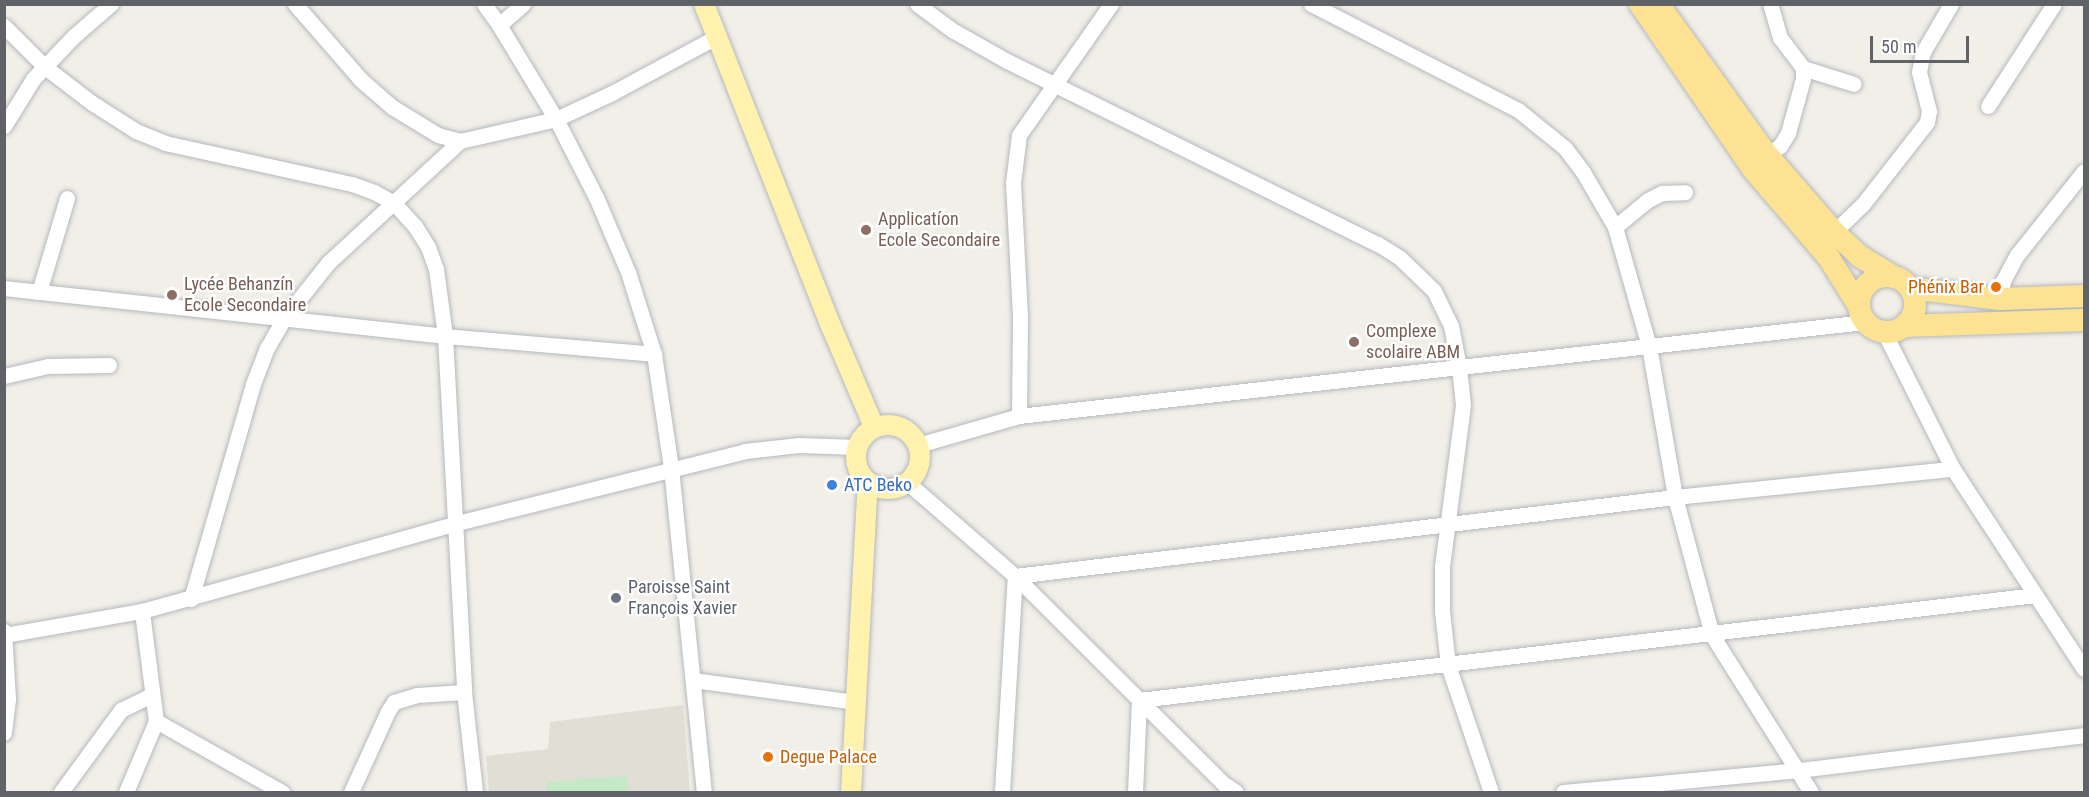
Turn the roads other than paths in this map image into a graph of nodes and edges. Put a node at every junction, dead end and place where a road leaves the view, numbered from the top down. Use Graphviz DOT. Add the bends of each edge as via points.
graph roads {
  1 [pos="111,4"];
  2 [pos="295,4"];
  3 [pos="484,4"];
  4 [pos="523,4"];
  5 [pos="704,4"];
  6 [pos="917,4"];
  7 [pos="1111,4"];
  8 [pos="1311,4"];
  9 [pos="1640,4"];
  10 [pos="1658,4"];
  11 [pos="1770,4"];
  12 [pos="1951,4"];
  13 [pos="2054,4"];
  14 [pos="499,25"];
  15 [pos="4,26"];
  16 [pos="718,36"];
  17 [pos="45,66"];
  18 [pos="1803,68"];
  19 [pos="1055,83"];
  20 [pos="1854,84"];
  21 [pos="1988,106"];
  22 [pos="556,118"];
  23 [pos="4,126"];
  24 [pos="460,141"];
  25 [pos="1767,155"];
  26 [pos="2085,171"];
  27 [pos="1685,192"];
  28 [pos="67,198"];
  29 [pos="394,203"];
  30 [pos="1615,227"];
  31 [pos="1834,232"];
  32 [pos="1902,283"];
  33 [pos="4,288"];
  34 [pos="39,292"];
  35 [pos="2085,296"];
  36 [pos="2000,299"];
  37 [pos="285,318"];
  38 [pos="2085,321"];
  39 [pos="1878,322"];
  40 [pos="445,336"];
  41 [pos="1649,346"];
  42 [pos="654,354"];
  43 [pos="109,365"];
  44 [pos="1459,367"];
  45 [pos="4,376"];
  46 [pos="1019,416"];
  47 [pos="874,427"];
  48 [pos="918,445"];
  49 [pos="857,447"];
  50 [pos="671,468"];
  51 [pos="1953,470"];
  52 [pos="868,483"];
  53 [pos="908,483"];
  54 [pos="1675,497"];
  55 [pos="453,524"];
  56 [pos="1447,524"];
  57 [pos="1015,576"];
  58 [pos="2035,596"];
  59 [pos="191,599"];
  60 [pos="142,611"];
  61 [pos="5,634"];
  62 [pos="1712,635"];
  63 [pos="1448,665"];
  64 [pos="2085,669"];
  65 [pos="693,680"];
  66 [pos="464,692"];
  67 [pos="152,695"];
  68 [pos="1139,700"];
  69 [pos="855,702"];
  70 [pos="156,720"];
  71 [pos="4,733"];
  72 [pos="2085,735"];
  73 [pos="1800,771"];
  74 [pos="62,792"];
  75 [pos="126,792"];
  76 [pos="282,792"];
  77 [pos="351,792"];
  78 [pos="475,792"];
  79 [pos="704,792"];
  80 [pos="851,792"];
  81 [pos="1002,792"];
  82 [pos="1135,792"];
  83 [pos="1236,792"];
  84 [pos="1491,792"];
  85 [pos="1563,792"];
  86 [pos="1811,792"];
  1 -- 17 [label="street"];
  2 -- 24 [label="street" via="361,80 393,107 438,135"];
  3 -- 14 [label="street"];
  4 -- 14 [label="street"];
  5 -- 16 [label="main road"];
  6 -- 19 [label="street" via="952,30"];
  7 -- 19 [label="street"];
  8 -- 30 [label="street" via="1518,110 1565,148"];
  9 -- 39 [label="highway" via="1753,169"];
  10 -- 25 [label="highway"];
  11 -- 18 [label="street" via="1780,38"];
  12 -- 31 [label="street" via="1923,52 1919,72 1929,111 1927,122 1863,204"];
  13 -- 21 [label="street"];
  14 -- 22 [label="street"];
  15 -- 17 [label="street"];
  16 -- 22 [label="street"];
  16 -- 47 [label="main road"];
  17 -- 23 [label="street"];
  17 -- 29 [label="street" via="135,131 165,143 352,184"];
  18 -- 20 [label="street"];
  18 -- 25 [label="street" via="1788,133 1780,146"];
  19 -- 44 [label="street" via="1400,258 1442,303"];
  19 -- 46 [label="street" via="1019,135 1014,156"];
  22 -- 24 [label="street"];
  22 -- 42 [label="street" via="628,272"];
  24 -- 29 [label="street"];
  25 -- 31 [label="highway"];
  26 -- 36 [label="street" via="2017,255 2003,281"];
  27 -- 30 [label="street" via="1662,193 1648,200"];
  28 -- 34 [label="street"];
  29 -- 37 [label="street" via="328,263"];
  29 -- 40 [label="street" via="428,247 436,269"];
  30 -- 41 [label="street"];
  31 -- 32 [label="highway" via="1861,257"];
  32 -- 36 [label="highway"];
  32 -- 39 [label="highway" via="1915,304 1910,320"];
  32 -- 39 [label="highway" via="1876,278 1869,282 1860,297"];
  33 -- 34 [label="street"];
  34 -- 37 [label="street"];
  35 -- 36 [label="highway"];
  37 -- 40 [label="street"];
  37 -- 59 [label="street" via="267,348 253,384"];
  38 -- 39 [label="highway"];
  39 -- 41 [label="street"];
  39 -- 51 [label="street"];
  40 -- 42 [label="street"];
  40 -- 55 [label="street"];
  41 -- 44 [label="street"];
  41 -- 54 [label="street"];
  42 -- 50 [label="street"];
  43 -- 45 [label="street" via="48,366"];
  44 -- 46 [label="street"];
  44 -- 56 [label="street" via="1463,405"];
  46 -- 48 [label="street"];
  47 -- 48 [label="main road" via="884,424 905,428"];
  47 -- 49 [label="main road"];
  48 -- 53 [label="main road" via="918,469"];
  49 -- 50 [label="street" via="769,447"];
  49 -- 52 [label="main road" via="857,466"];
  50 -- 55 [label="street"];
  50 -- 65 [label="street"];
  51 -- 54 [label="street"];
  51 -- 58 [label="street"];
  52 -- 53 [label="main road" via="888,490"];
  52 -- 69 [label="main road"];
  53 -- 57 [label="street"];
  54 -- 56 [label="street"];
  54 -- 62 [label="street"];
  55 -- 59 [label="street"];
  55 -- 66 [label="street"];
  56 -- 57 [label="street"];
  56 -- 63 [label="street" via="1442,577"];
  57 -- 68 [label="street"];
  57 -- 81 [label="street"];
  58 -- 62 [label="street"];
  58 -- 64 [label="street"];
  59 -- 60 [label="street"];
  60 -- 61 [label="street"];
  60 -- 67 [label="street"];
  61 -- 71 [label="street" via="8,699"];
  62 -- 63 [label="street"];
  62 -- 73 [label="street"];
  63 -- 68 [label="street"];
  63 -- 84 [label="street"];
  65 -- 69 [label="street"];
  65 -- 79 [label="street"];
  66 -- 77 [label="street" via="417,695 394,702"];
  66 -- 78 [label="street"];
  67 -- 70 [label="street"];
  67 -- 74 [label="street" via="121,710"];
  68 -- 82 [label="street"];
  68 -- 83 [label="street"];
  69 -- 80 [label="main road"];
  70 -- 75 [label="street"];
  70 -- 76 [label="street"];
  72 -- 73 [label="street"];
  73 -- 85 [label="street"];
  73 -- 86 [label="street"];
}
